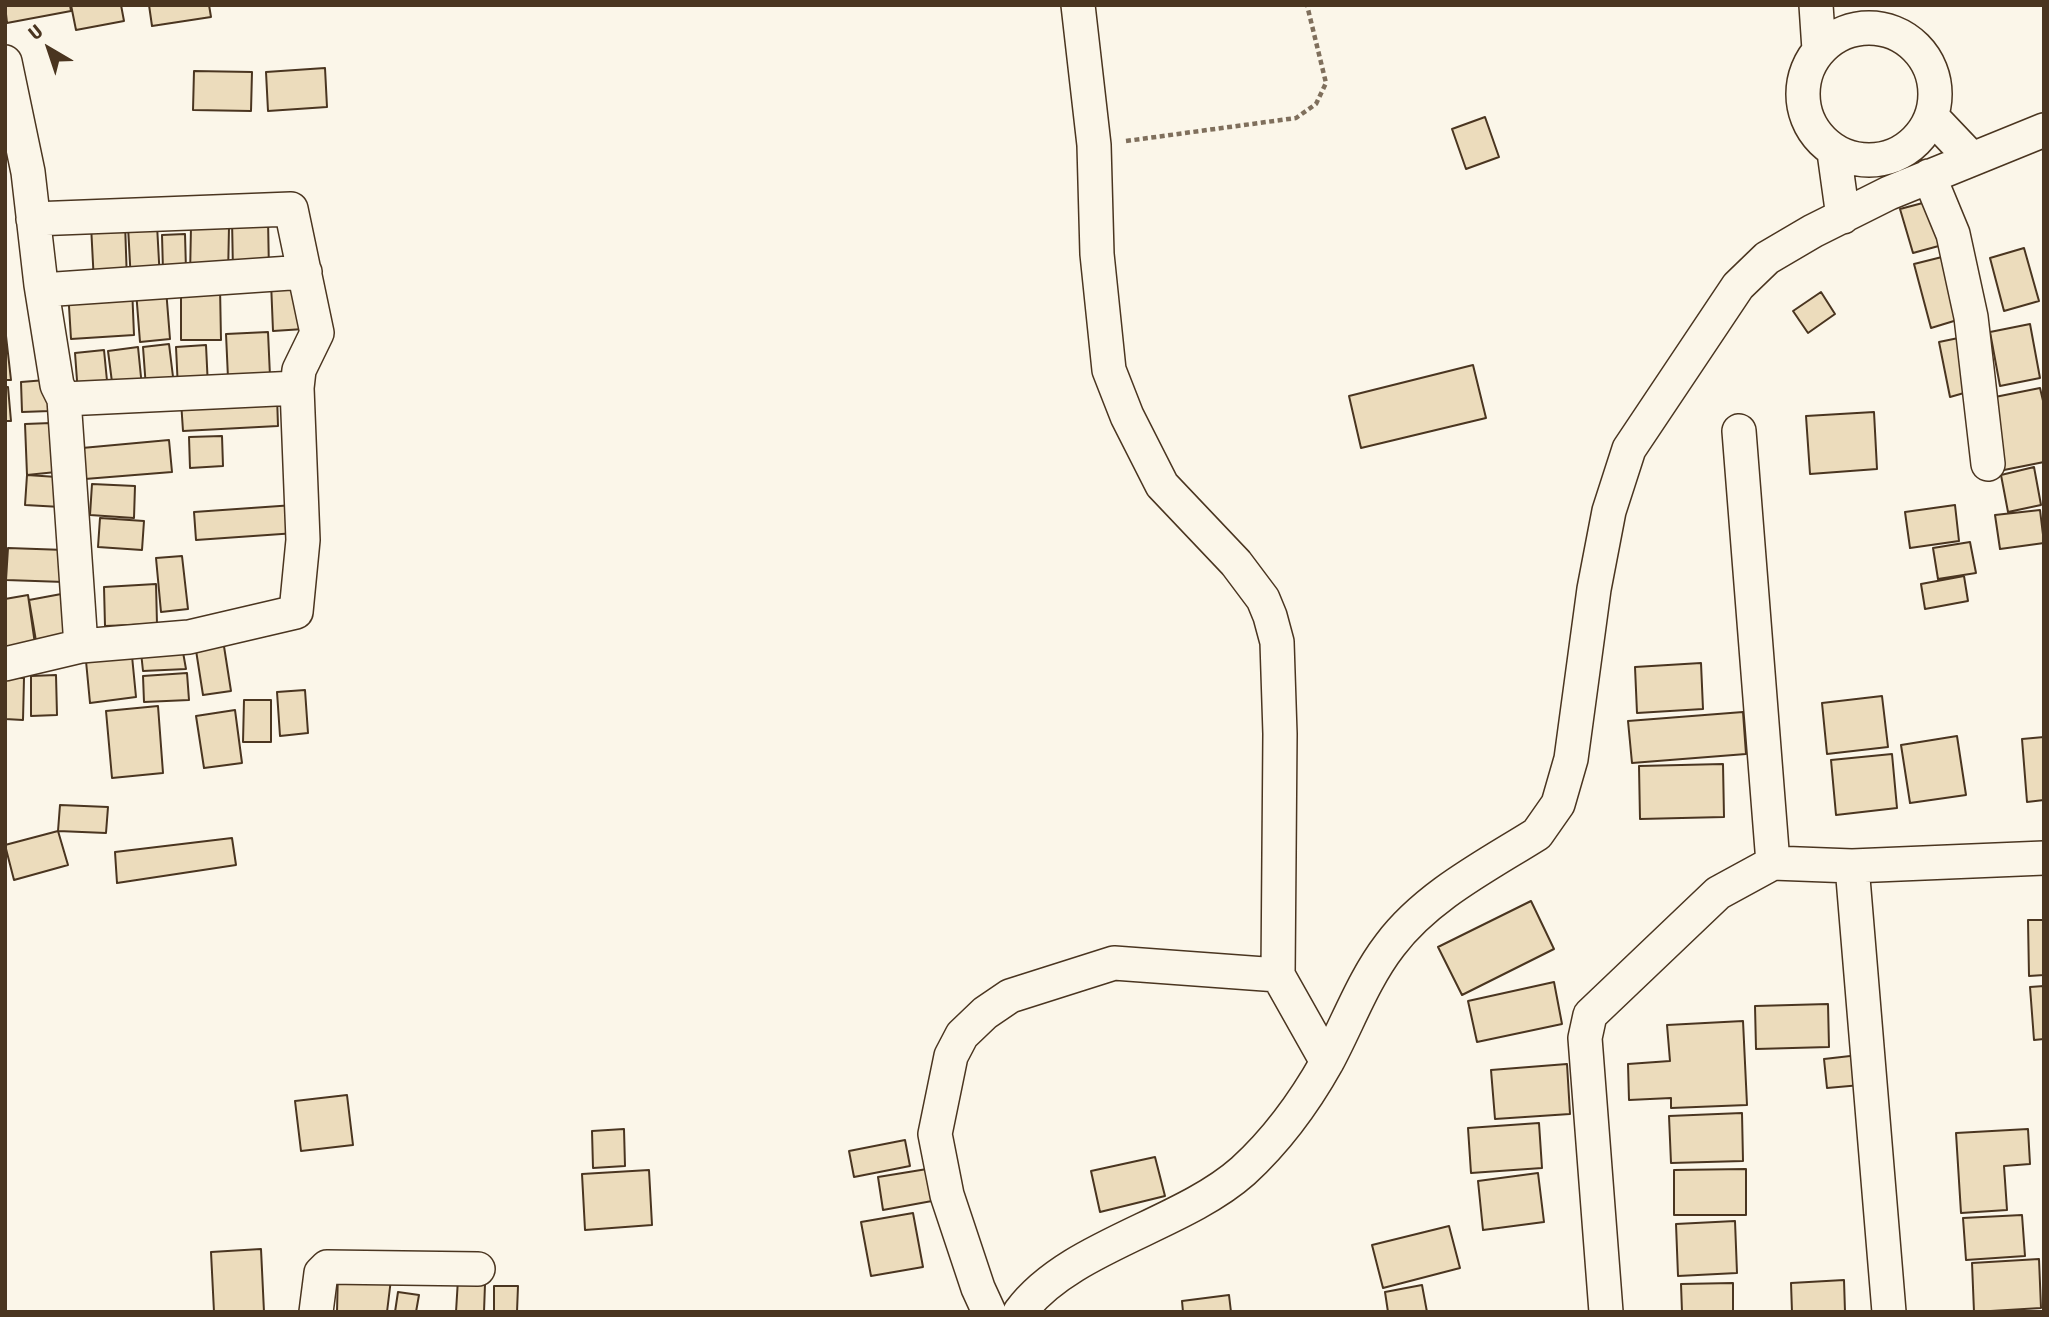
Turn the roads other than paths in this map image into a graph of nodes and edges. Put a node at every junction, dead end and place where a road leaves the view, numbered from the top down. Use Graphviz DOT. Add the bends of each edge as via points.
graph roads {
  1 [pos="1078,5"];
  2 [pos="1816,5"];
  3 [pos="1878,17"];
  4 [pos="1819,50"];
  5 [pos="5,62"];
  6 [pos="1931,117"];
  7 [pos="2044,130"];
  8 [pos="1834,152"];
  9 [pos="1971,158"];
  10 [pos="1929,176"];
  11 [pos="1843,217"];
  12 [pos="33,219"];
  13 [pos="305,272"];
  14 [pos="41,290"];
  15 [pos="297,388"];
  16 [pos="64,400"];
  17 [pos="1740,431"];
  18 [pos="1988,464"];
  19 [pos="81,646"];
  20 [pos="5,664"];
  21 [pos="2044,858"];
  22 [pos="1773,863"];
  23 [pos="1852,866"];
  24 [pos="1278,975"];
  25 [pos="1327,1062"];
  26 [pos="478,1269"];
  27 [pos="316,1312"];
  28 [pos="989,1312"];
  29 [pos="1020,1312"];
  30 [pos="1606,1312"];
  31 [pos="1889,1312"];
  1 -- 24 [label="street" via="1094,145 1097,254 1110,370 1162,485 1236,563 1263,599 1277,642"];
  2 -- 4 [label="street"];
  3 -- 4 [label="street"];
  3 -- 6 [label="street" via="1921,52 1932,72 1936,95"];
  4 -- 8 [label="street" via="1807,70 1802,93 1806,116 1817,136"];
  5 -- 12 [label="street" via="29,172"];
  6 -- 8 [label="street" via="1920,138 1902,153 1856,160"];
  6 -- 9 [label="street"];
  7 -- 9 [label="street"];
  8 -- 11 [label="street"];
  9 -- 10 [label="street"];
  10 -- 11 [label="street"];
  10 -- 18 [label="street" via="1953,234 1971,317"];
  11 -- 25 [label="street" via="1767,258 1738,286 1629,449 1609,511 1594,589 1571,759 1549,821 1537,834 1447,891 1413,919 1366,983"];
  12 -- 13 [label="street" via="291,209"];
  12 -- 14 [label="street"];
  13 -- 14 [label="street"];
  13 -- 15 [label="street" via="317,333 299,370"];
  14 -- 16 [label="street" via="57,385"];
  15 -- 16 [label="street"];
  15 -- 19 [label="street" via="303,540 296,612 189,637"];
  16 -- 19 [label="street"];
  17 -- 22 [label="street"];
  19 -- 20 [label="street"];
  21 -- 23 [label="street"];
  22 -- 23 [label="street"];
  22 -- 30 [label="street" via="1718,893 1590,1015 1585,1038"];
  23 -- 31 [label="street"];
  24 -- 25 [label="street"];
  24 -- 28 [label="street" via="1114,963 1010,996 962,1035 951,1056 935,1134 947,1195"];
  25 -- 29 [label="street" via="1291,1121 1241,1172 1041,1289"];
  26 -- 27 [label="street" via="327,1267 321,1273"];
}
